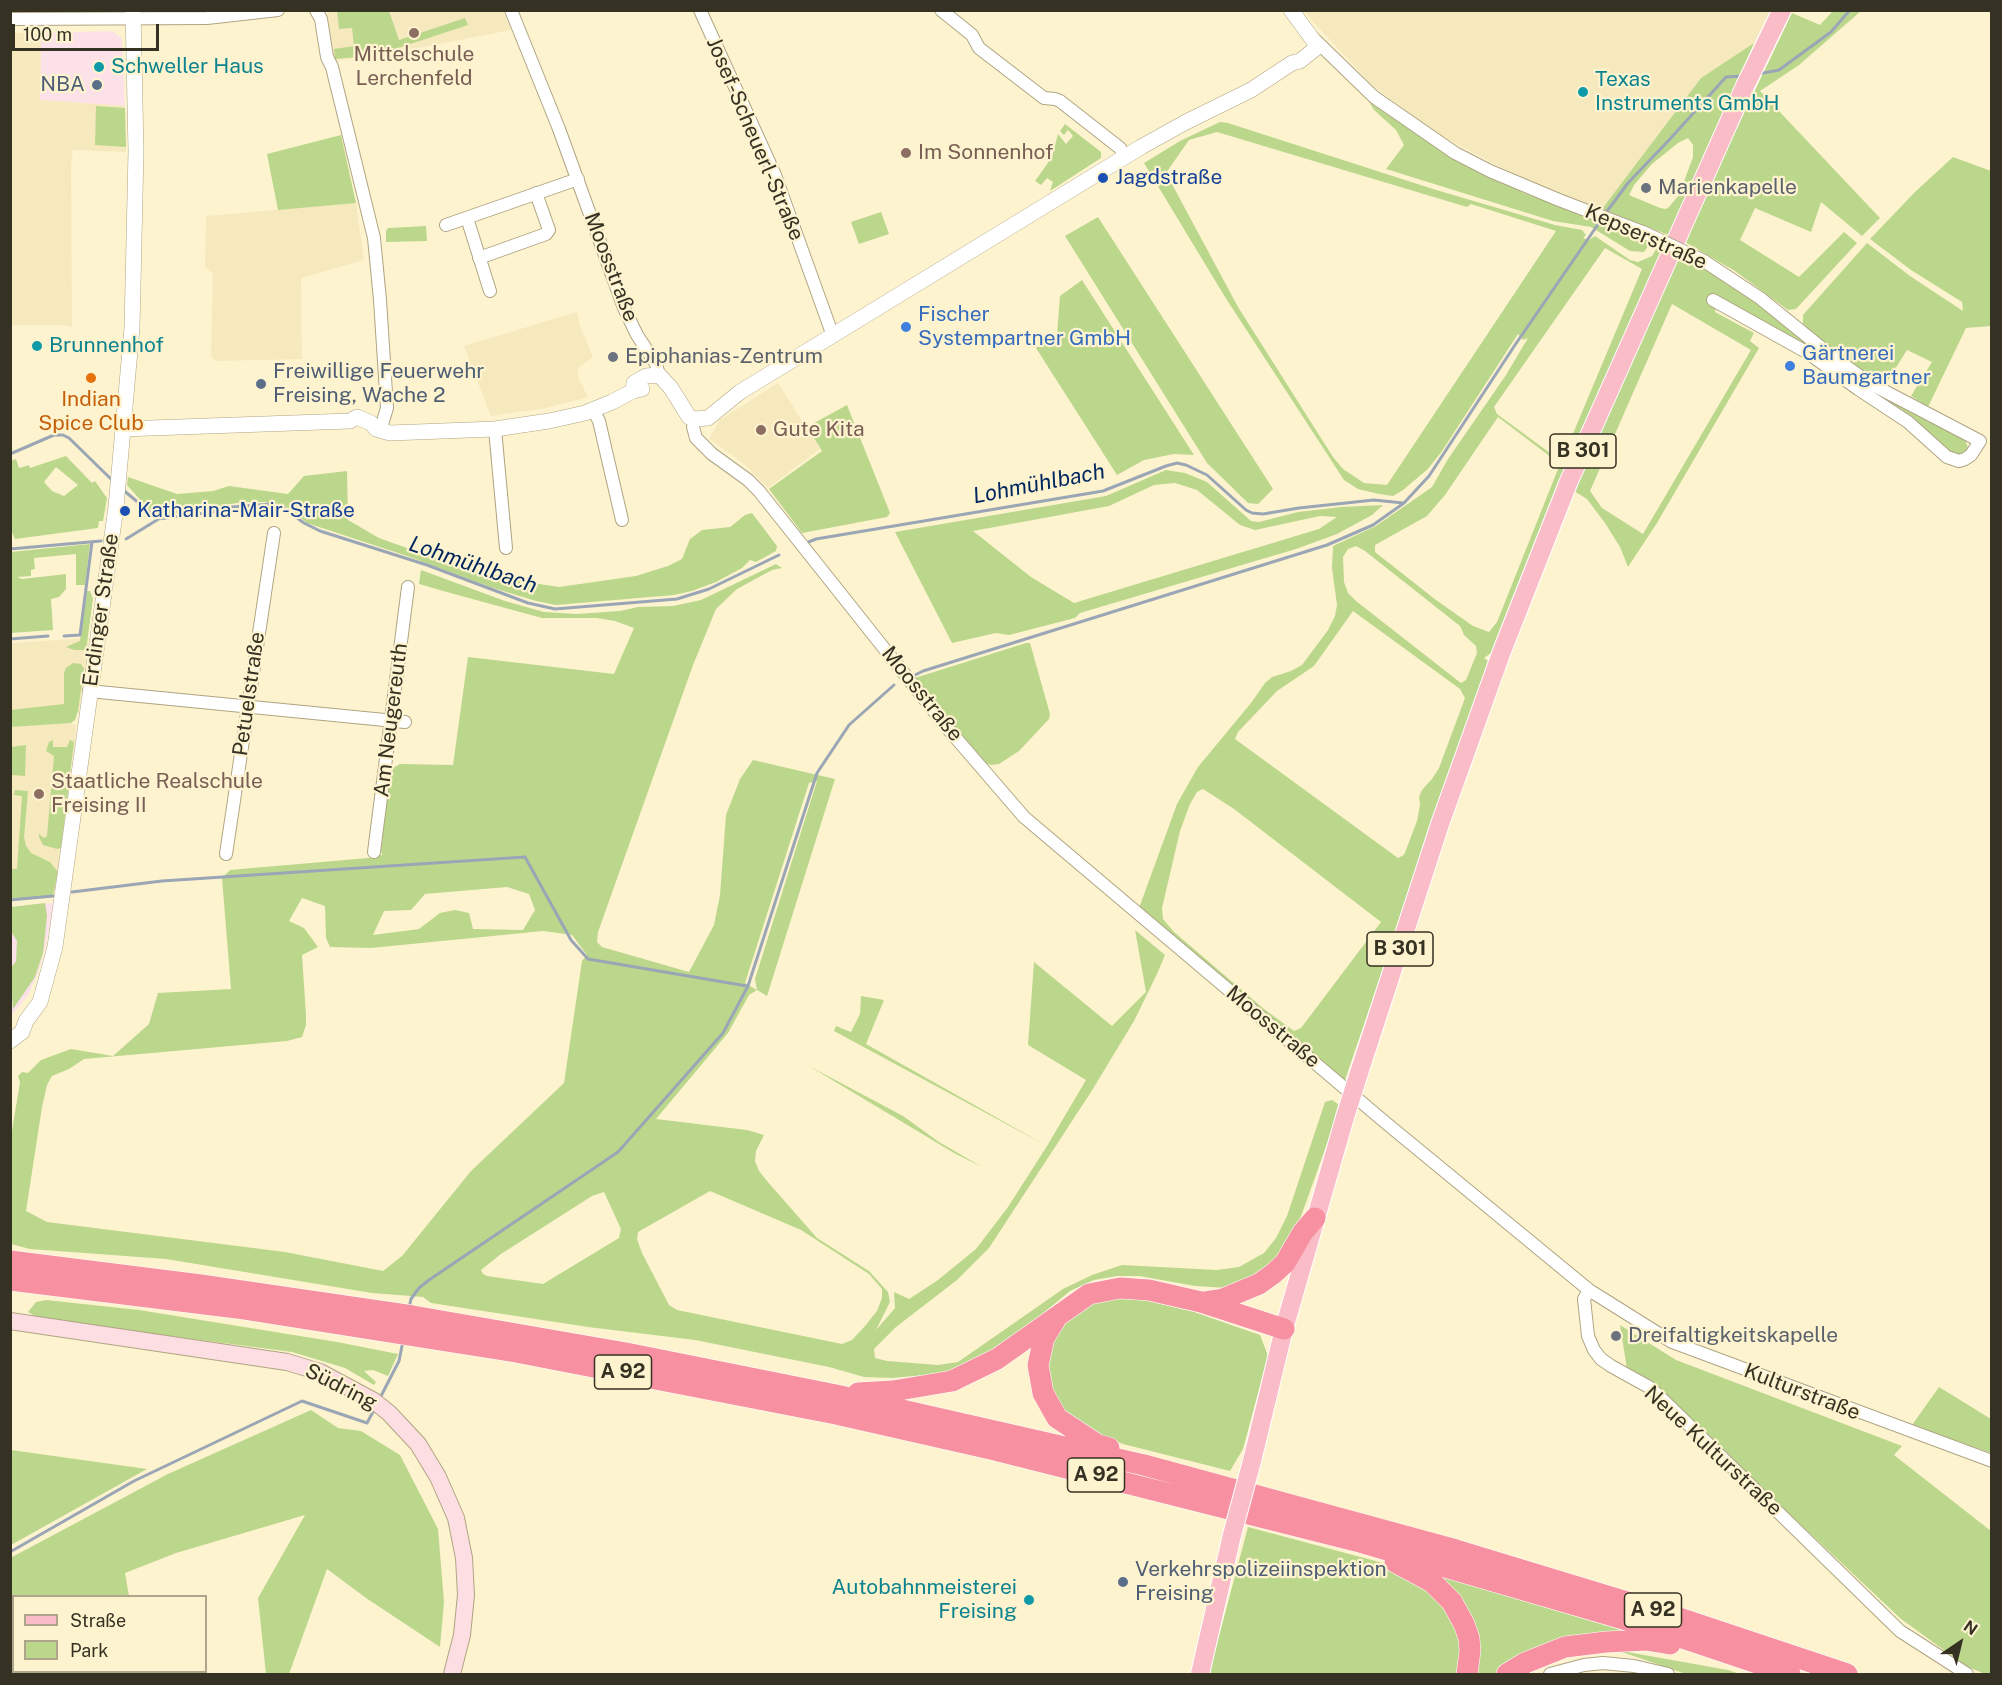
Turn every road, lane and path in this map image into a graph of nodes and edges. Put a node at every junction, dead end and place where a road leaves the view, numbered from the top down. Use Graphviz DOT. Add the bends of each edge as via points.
graph roads {
  1 [pos="278,10"];
  2 [pos="316,10"];
  3 [pos="512,10"];
  4 [pos="700,10"];
  5 [pos="941,10"];
  6 [pos="1291,10"];
  7 [pos="1782,10"];
  8 [pos="134,15"];
  9 [pos="10,19"];
  10 [pos="1310,35"];
  11 [pos="1125,157"];
  12 [pos="578,179"];
  13 [pos="536,194"];
  14 [pos="467,218"];
  15 [pos="446,225"];
  16 [pos="479,258"];
  17 [pos="490,291"];
  18 [pos="1713,300"];
  19 [pos="833,336"];
  20 [pos="657,375"];
  21 [pos="593,410"];
  22 [pos="698,419"];
  23 [pos="122,429"];
  24 [pos="495,429"];
  25 [pos="378,430"];
  26 [pos="622,520"];
  27 [pos="274,533"];
  28 [pos="506,548"];
  29 [pos="408,587"];
  30 [pos="89,691"];
  31 [pos="249,707"];
  32 [pos="390,721"];
  33 [pos="405,722"];
  34 [pos="374,852"];
  35 [pos="226,854"];
  36 [pos="26,1021"];
  37 [pos="10,1030"];
  38 [pos="10,1041"];
  39 [pos="1315,1218"];
  40 [pos="10,1261"];
  41 [pos="10,1280"];
  42 [pos="1589,1290"];
  43 [pos="1201,1302"];
  44 [pos="1061,1312"];
  45 [pos="10,1321"];
  46 [pos="405,1325"];
  47 [pos="1284,1329"];
  48 [pos="836,1395"];
  49 [pos="1992,1461"];
  50 [pos="1144,1465"];
  51 [pos="1356,1540"];
  52 [pos="1743,1659"];
  53 [pos="452,1674"];
  54 [pos="1200,1674"];
  55 [pos="1467,1674"];
  56 [pos="1507,1674"];
  57 [pos="1550,1674"];
  58 [pos="1668,1674"];
  59 [pos="1790,1674"];
  60 [pos="1847,1674"];
  61 [pos="1967,1674"];
  1 -- 8 [label="street" via="207,18"];
  2 -- 25 [label="street" via="374,238 387,408"];
  3 -- 12 [label="street, Moosstraße"];
  4 -- 19 [label="street, Josef-Scheuerl-Straße" via="775,175"];
  5 -- 11 [label="street" via="972,35 979,48 1044,98 1060,101 1120,148"];
  6 -- 10 [label="street"];
  7 -- 39 [label="main road, B 301, bridge" via="1569,481 1511,630 1440,824"];
  8 -- 9 [label="street"];
  8 -- 23 [label="street, Erdinger Straße" via="132,328"];
  10 -- 11 [label="street" via="1292,63 1251,90"];
  10 -- 18 [label="street, Kepserstraße, bridge" via="1374,97 1448,148 1490,171 1643,232 1704,261 1760,298 1871,384 1980,441 1965,459 1947,458 1908,423 1808,353"];
  11 -- 19 [label="street"];
  12 -- 13 [label="street"];
  12 -- 20 [label="street, Moosstraße" via="624,308 656,364"];
  13 -- 14 [label="street"];
  13 -- 16 [label="street" via="549,230 546,234"];
  14 -- 15 [label="street"];
  14 -- 16 [label="street"];
  16 -- 17 [label="street"];
  19 -- 22 [label="street" via="728,399 708,418"];
  20 -- 21 [label="street" via="646,376 634,383 633,391"];
  20 -- 22 [label="street, Moosstraße" via="671,387 687,416"];
  21 -- 24 [label="street"];
  21 -- 26 [label="street"];
  22 -- 42 [label="street, Moosstraße" via="694,434 702,445 748,480 1024,817"];
  23 -- 25 [label="street" via="350,421 357,417"];
  23 -- 30 [label="street, Erdinger Straße" via="118,488"];
  24 -- 25 [label="street" via="402,434"];
  24 -- 28 [label="street"];
  27 -- 31 [label="street, Petuelstraße"];
  29 -- 32 [label="street, Am Neugereuth"];
  30 -- 31 [label="street"];
  30 -- 36 [label="street, Erdinger Straße" via="55,946 42,997"];
  31 -- 32 [label="street"];
  31 -- 35 [label="street, Petuelstraße"];
  32 -- 33 [label="street"];
  32 -- 34 [label="street, Am Neugereuth"];
  36 -- 37 [label="street, Erdinger Straße"];
  36 -- 38 [label="street, Erdinger Straße" via="22,1032"];
  39 -- 43 [label="highway" via="1273,1274 1223,1299"];
  39 -- 47 [label="main road, B 301"];
  40 -- 46 [label="highway, A 92" via="201,1285"];
  41 -- 46 [label="highway, A 92"];
  42 -- 49 [label="street, Kulturstraße" via="1672,1342"];
  42 -- 61 [label="street, Neue Kulturstraße" via="1584,1299 1588,1336 1601,1359 1656,1393 1900,1631"];
  43 -- 44 [label="highway" via="1120,1288 1089,1294"];
  43 -- 47 [label="highway"];
  44 -- 48 [label="highway" via="997,1359 952,1381"];
  44 -- 50 [label="highway" via="1044,1338 1038,1365 1043,1393 1057,1418 1098,1445 1130,1454"];
  45 -- 53 [label="main road, Südring" via="288,1362 320,1372 375,1401 418,1444 448,1496 462,1539 466,1594 462,1635"];
  46 -- 48 [label="highway, A 92" via="626,1353"];
  46 -- 51 [label="highway, A 92" via="836,1414"];
  47 -- 54 [label="main road, B 301, bridge"];
  48 -- 50 [label="highway, A 92"];
  50 -- 60 [label="highway, A 92" via="1456,1550"];
  51 -- 52 [label="highway, A 92"];
  51 -- 55 [label="highway" via="1374,1554 1420,1574 1443,1591 1469,1638"];
  52 -- 56 [label="highway" via="1724,1660 1646,1640 1606,1642 1565,1647"];
  52 -- 59 [label="highway, A 92"];
  57 -- 58 [label="street" via="1603,1663"];
}
